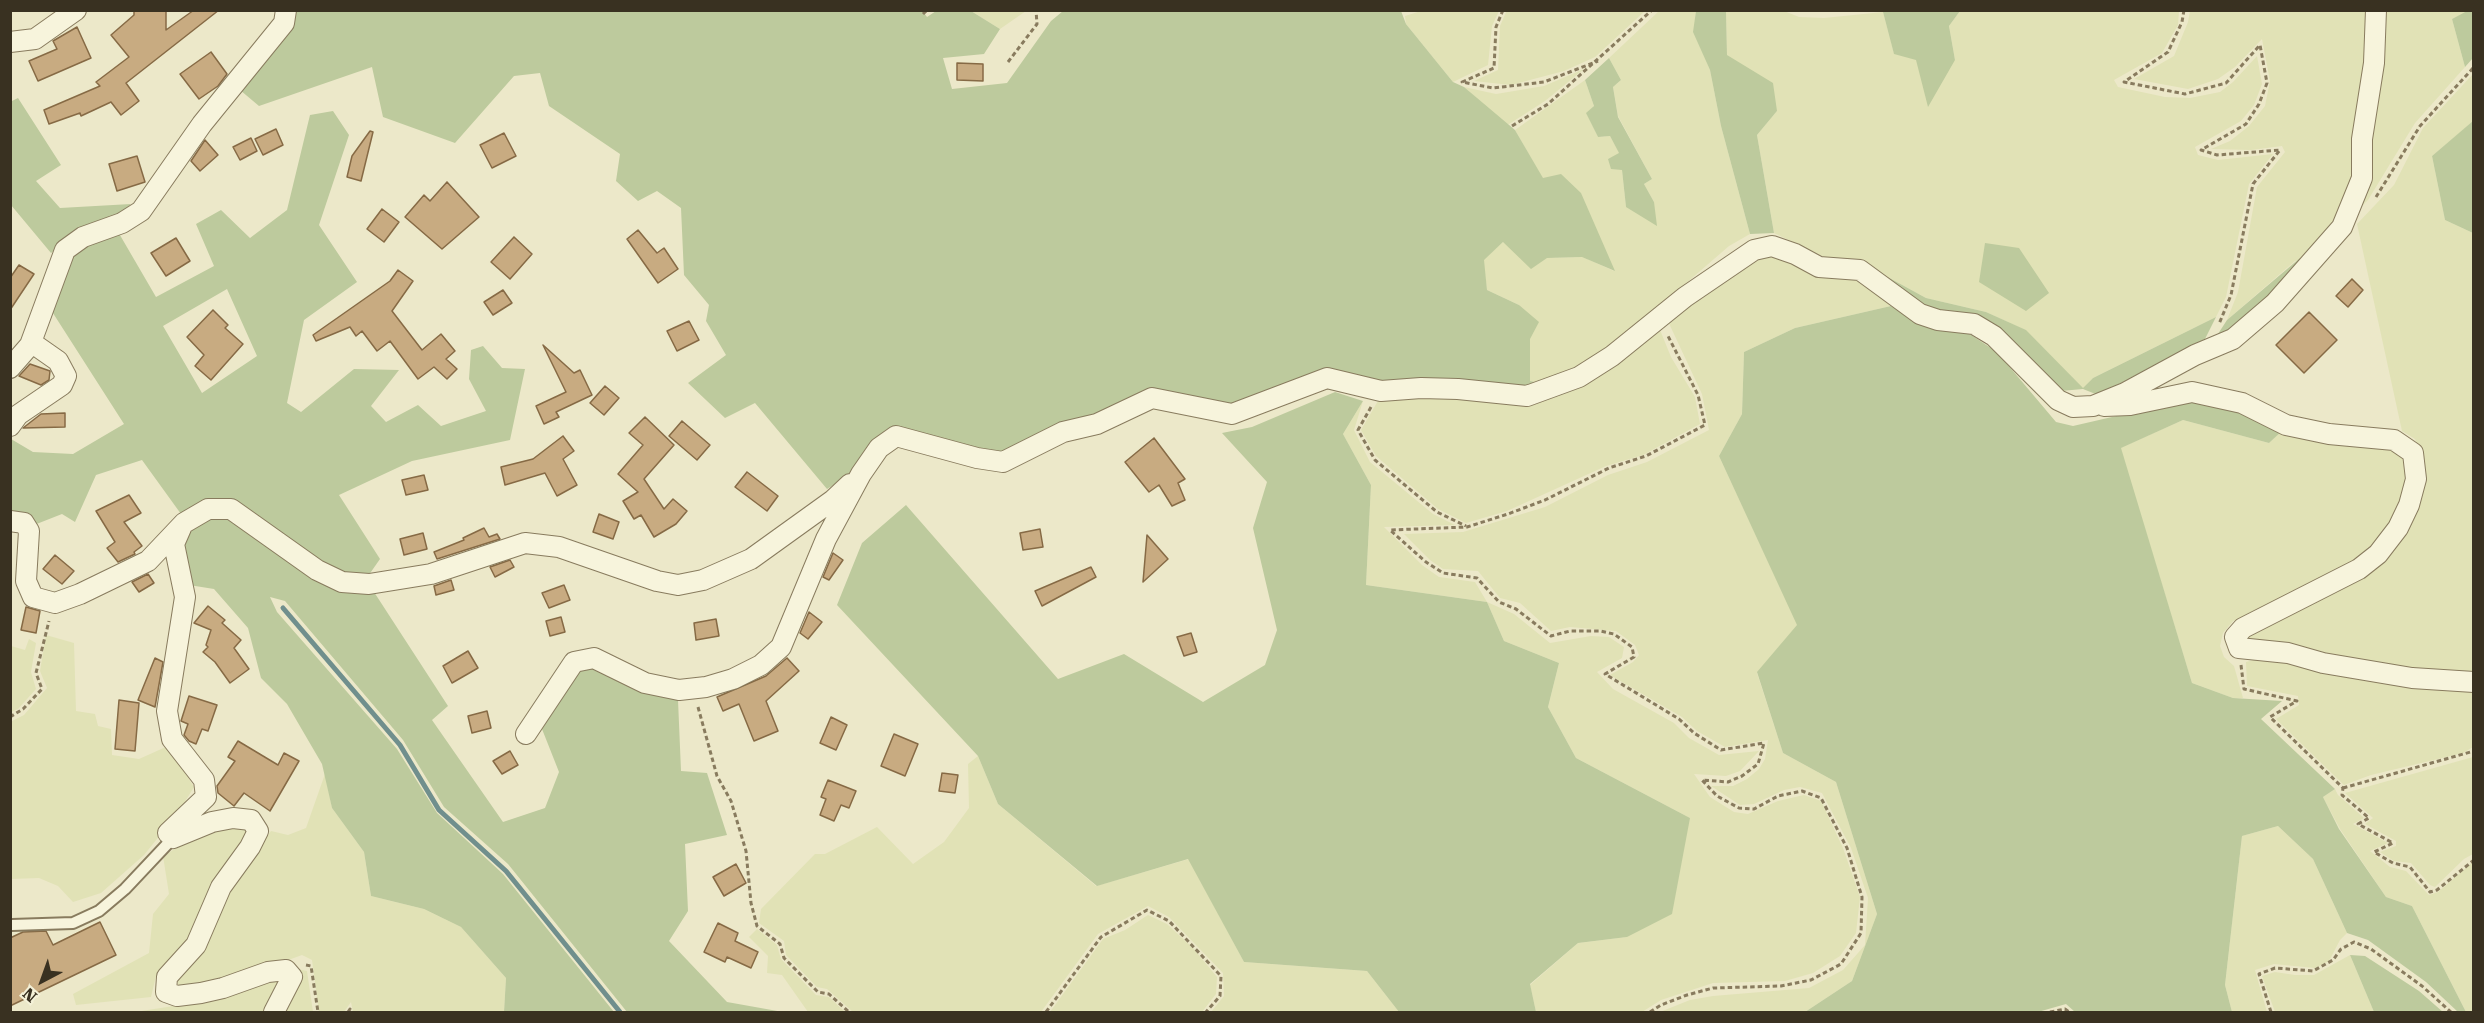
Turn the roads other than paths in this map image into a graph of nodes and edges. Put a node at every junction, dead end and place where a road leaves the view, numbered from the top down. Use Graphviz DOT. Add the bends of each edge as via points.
graph roads {
  1 [pos="76,10"];
  2 [pos="286,10"];
  3 [pos="2376,10"];
  4 [pos="10,42"];
  5 [pos="30,345"];
  6 [pos="10,368"];
  7 [pos="2093,406"];
  8 [pos="10,426"];
  9 [pos="861,474"];
  10 [pos="10,521"];
  11 [pos="184,523"];
  12 [pos="2474,682"];
  13 [pos="525,734"];
  14 [pos="173,838"];
  15 [pos="12,925"];
  16 [pos="274,1012"];
  1 -- 4 [label="street" via="35,39"];
  2 -- 5 [label="street" via="284,23 202,124 141,211 122,223 82,237 65,250"];
  3 -- 7 [label="street" via="2374,63 2362,139 2362,178 2342,227 2257,321 2233,339"];
  5 -- 6 [label="street"];
  5 -- 8 [label="street" via="58,361 66,376 62,386 18,415"];
  7 -- 9 [label="street" via="2073,407 2058,400 1994,336 1974,324 1920,314 1860,270 1819,267 1772,246 1754,250 1730,264 1579,377 1527,396 1440,388 1381,391 1327,378 1232,414 1152,398 1097,424 1063,432 1003,462 896,436 879,448"];
  7 -- 12 [label="street" via="2130,405 2192,392 2242,403 2286,425 2394,440 2413,453 2416,479 2409,505 2398,528 2378,554 2359,569 2243,628 2235,637 2239,648 2288,653 2412,678"];
  9 -- 11 [label="street" via="833,500 751,559 703,580 678,585 559,547 525,543 431,574 369,584 342,582 317,570 231,509 208,509"];
  9 -- 13 [label="street" via="826,539 781,647 761,665 733,679 679,690 659,687 594,658 574,662"];
  10 -- 11 [label="street" via="24,523 29,531 26,581 33,597 56,603 148,561"];
  11 -- 14 [label="street" via="174,544 185,597 167,711 172,739 204,780 206,797 168,833"];
  14 -- 15 [label="lane" via="99,911 73,923"];
  14 -- 16 [label="street" via="233,818 251,819 258,831 221,887 196,945 167,977 166,992 177,996 201,993 286,970 292,977"];
}
